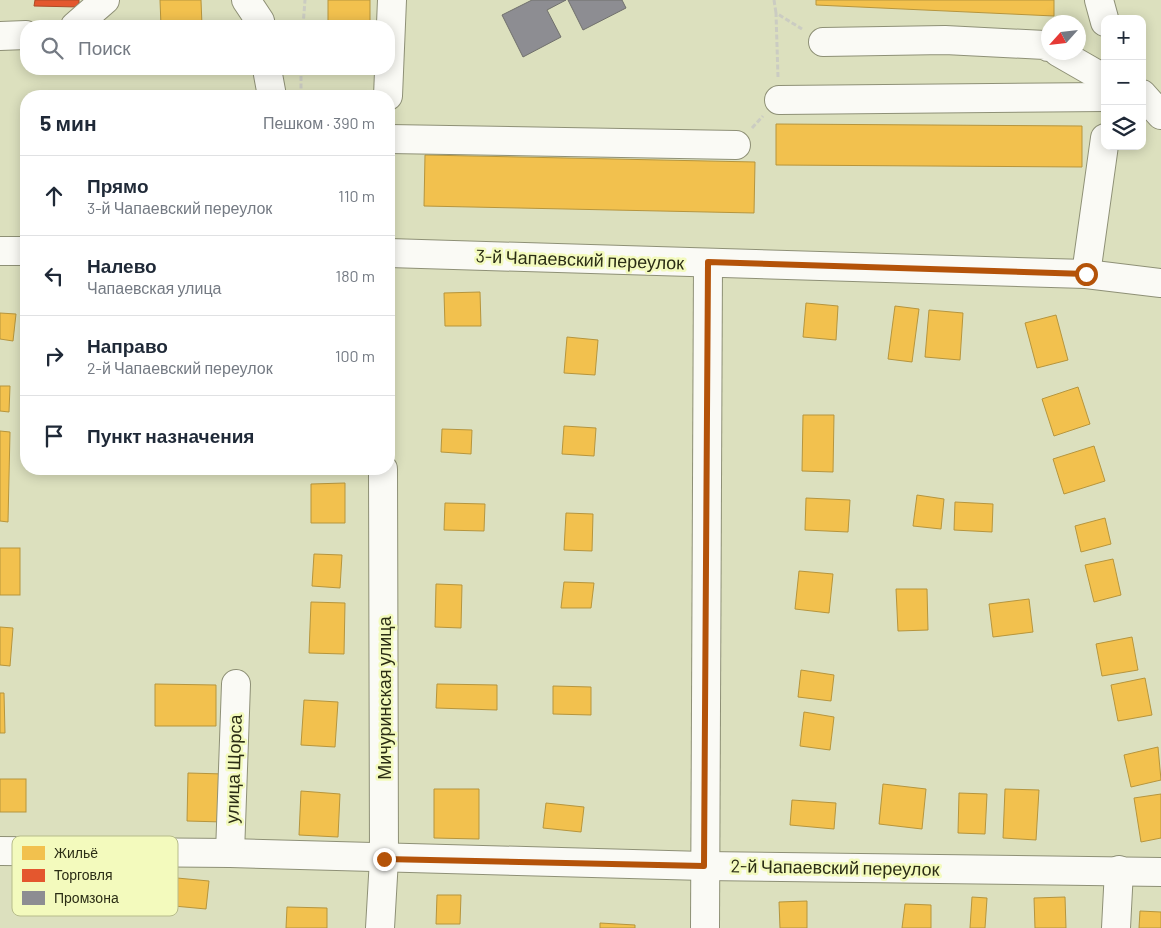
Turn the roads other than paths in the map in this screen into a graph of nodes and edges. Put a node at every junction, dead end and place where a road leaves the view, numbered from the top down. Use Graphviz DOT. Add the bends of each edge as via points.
graph roads {
  1 [pos="105,0"];
  2 [pos="246,0"];
  3 [pos="392,0"];
  4 [pos="1099,0"];
  5 [pos="1103,15"];
  6 [pos="82,20"];
  7 [pos="259,20"];
  8 [pos="391,20"];
  9 [pos="20,35"];
  10 [pos="0,36"];
  11 [pos="823,42"];
  12 [pos="1041,45"];
  13 [pos="1072,60"];
  14 [pos="268,75"];
  15 [pos="389,75"];
  16 [pos="1101,77"];
  17 [pos="271,90"];
  18 [pos="388,90"];
  19 [pos="1101,97"];
  20 [pos="1146,98"];
  21 [pos="779,100"];
  22 [pos="1161,115"];
  23 [pos="395,139"];
  24 [pos="736,145"];
  25 [pos="1103,150"];
  26 [pos="0,251"];
  27 [pos="20,251"];
  28 [pos="395,252"];
  29 [pos="708,262"];
  30 [pos="1086,274"];
  31 [pos="1161,283"];
  32 [pos="383,475"];
  33 [pos="236,684"];
  34 [pos="178,853"];
  35 [pos="230,853"];
  36 [pos="384,859"];
  37 [pos="704,866"];
  38 [pos="1119,870"];
  39 [pos="1161,872"];
  40 [pos="380,928"];
  41 [pos="705,928"];
  42 [pos="1116,928"];
  1 -- 6 [label="street"];
  2 -- 7 [label="street"];
  3 -- 8 [label="street"];
  4 -- 5 [label="street"];
  9 -- 10 [label="street"];
  11 -- 12 [label="street" via="945,40"];
  13 -- 16 [label="street"];
  14 -- 17 [label="street"];
  15 -- 18 [label="street"];
  19 -- 21 [label="street"];
  20 -- 22 [label="street"];
  23 -- 24 [label="street"];
  25 -- 30 [label="street"];
  26 -- 27 [label="street"];
  28 -- 29 [label="street, 3-й Чапаевский переулок"];
  29 -- 30 [label="street, 3-й Чапаевский переулок"];
  29 -- 37 [label="street"];
  30 -- 31 [label="street, 3-й Чапаевский переулок"];
  32 -- 36 [label="street, Мичуринская улица"];
  33 -- 35 [label="street, улица Щорса"];
  34 -- 35 [label="street, 2-й Чапаевский переулок"];
  35 -- 36 [label="street, 2-й Чапаевский переулок"];
  36 -- 37 [label="street, 2-й Чапаевский переулок"];
  36 -- 40 [label="street, Мичуринская улица"];
  37 -- 38 [label="street, 2-й Чапаевский переулок"];
  37 -- 41 [label="street"];
  38 -- 39 [label="street, 2-й Чапаевский переулок"];
  38 -- 42 [label="street"];
}
